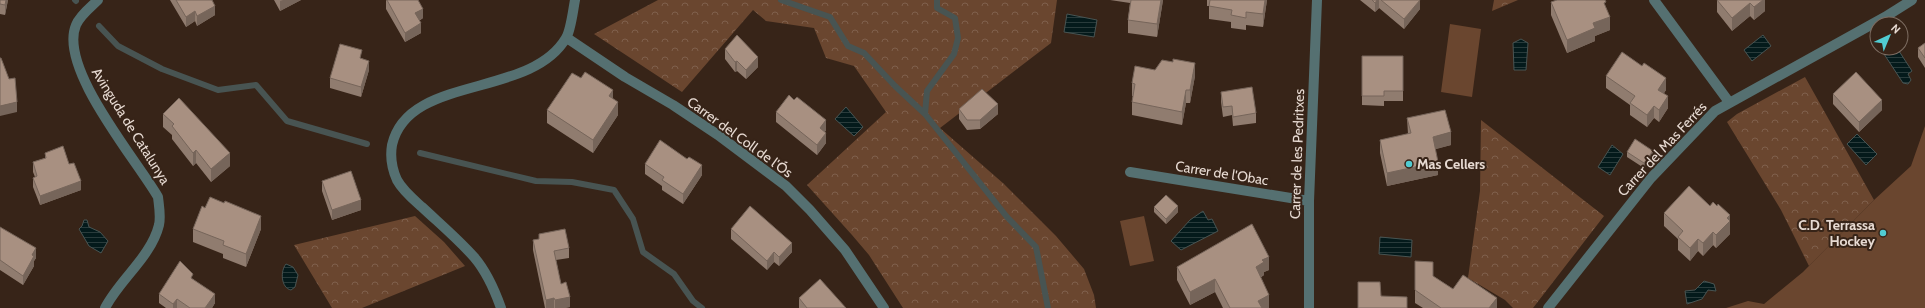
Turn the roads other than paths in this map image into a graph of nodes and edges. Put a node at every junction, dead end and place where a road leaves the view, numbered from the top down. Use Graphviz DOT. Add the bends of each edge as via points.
graph roads {
  1 [pos="98,0"];
  2 [pos="575,0"];
  3 [pos="1317,0"];
  4 [pos="1654,0"];
  5 [pos="1912,0"];
  6 [pos="567,38"];
  7 [pos="1729,102"];
  8 [pos="1130,172"];
  9 [pos="1309,201"];
  10 [pos="105,308"];
  11 [pos="501,308"];
  12 [pos="884,308"];
  13 [pos="1309,308"];
  14 [pos="1548,308"];
  1 -- 10 [label="street, Avinguda de Catalunya" via="76,24 73,37 77,65 91,94 158,196 159,211 155,236 142,258 112,294"];
  2 -- 6 [label="street"];
  3 -- 9 [label="street, Carrer de les Pedritxes"];
  4 -- 7 [label="street"];
  5 -- 7 [label="street, Carrer del Mas Ferrés"];
  6 -- 11 [label="street" via="550,57 528,70 486,85 435,98 424,104 402,124 392,144 392,167 398,181 406,192 476,258"];
  6 -- 12 [label="street, Carrer del Coll de l'Ós" via="718,135 786,186 845,250"];
  7 -- 14 [label="street, Carrer del Mas Ferrés" via="1702,122 1651,178"];
  8 -- 9 [label="street, Carrer de l'Obac"];
  9 -- 13 [label="street, Carrer de les Pedritxes"];
}
